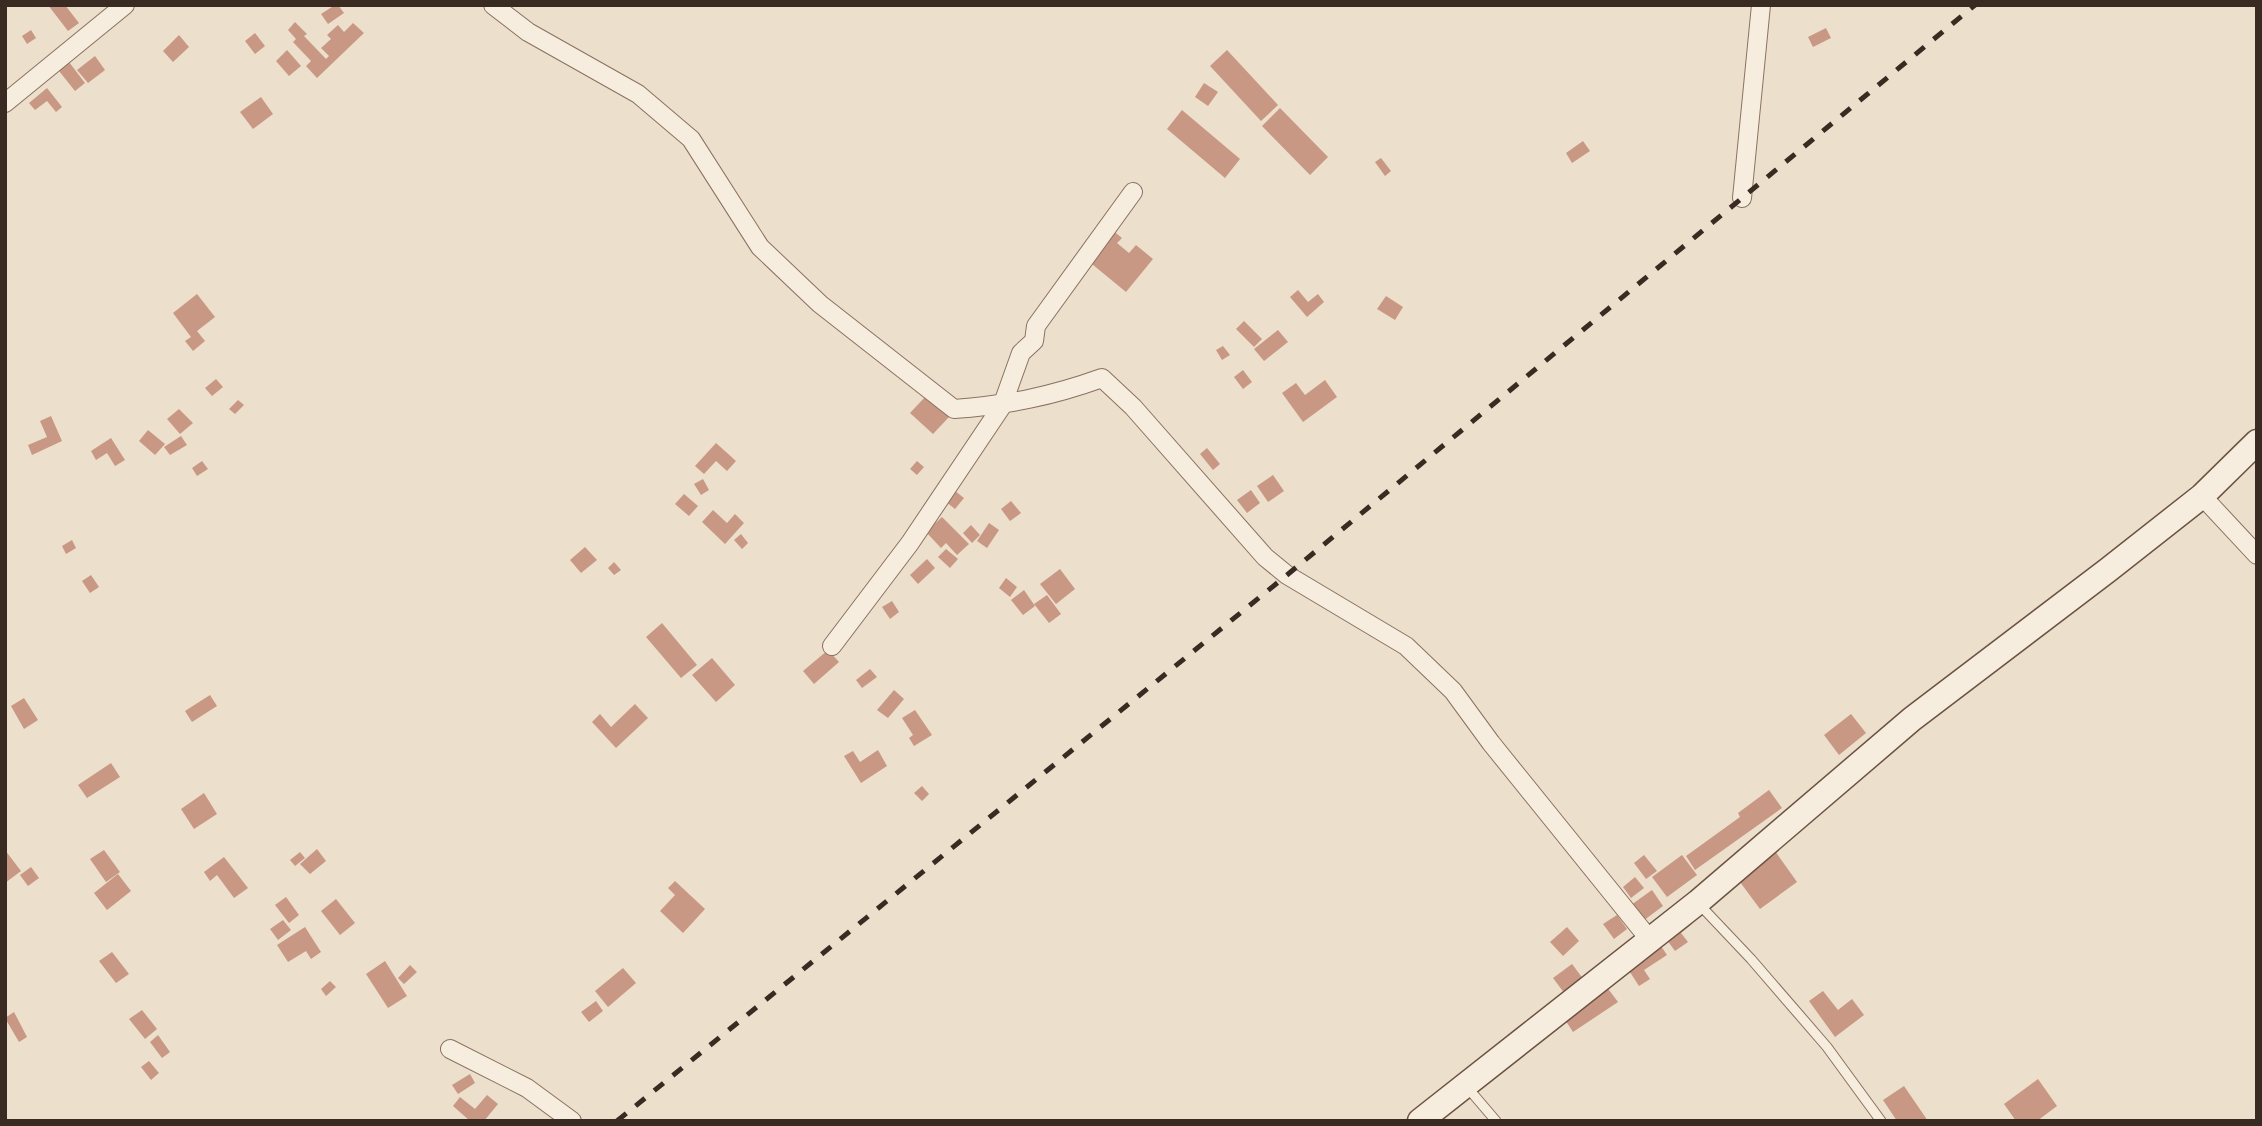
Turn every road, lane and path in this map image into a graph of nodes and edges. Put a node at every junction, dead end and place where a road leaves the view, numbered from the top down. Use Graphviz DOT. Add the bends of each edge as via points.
graph roads {
  1 [pos="125,5"];
  2 [pos="493,5"];
  3 [pos="1761,5"];
  4 [pos="5,103"];
  5 [pos="1133,192"];
  6 [pos="1742,198"];
  7 [pos="1002,406"];
  8 [pos="2257,442"];
  9 [pos="2202,496"];
  10 [pos="2257,555"];
  11 [pos="832,646"];
  12 [pos="1698,902"];
  13 [pos="1650,940"];
  14 [pos="450,1049"];
  15 [pos="1465,1085"];
  16 [pos="1880,1120"];
  17 [pos="572,1121"];
  18 [pos="1420,1121"];
  19 [pos="1496,1121"];
  1 -- 4 [label="street"];
  2 -- 7 [label="street" via="528,32 638,94 691,139 760,247 820,304 896,364 954,409"];
  3 -- 6 [label="street"];
  5 -- 7 [label="street" via="1036,326 1034,341 1021,353"];
  7 -- 11 [label="street" via="910,543"];
  7 -- 13 [label="street" via="1102,378 1265,557 1406,646 1453,691"];
  8 -- 9 [label="main road"];
  9 -- 10 [label="street"];
  9 -- 12 [label="main road" via="1913,719"];
  12 -- 13 [label="main road"];
  12 -- 16 [label="lane" via="1818,1037"];
  13 -- 15 [label="main road"];
  14 -- 17 [label="street" via="527,1088"];
  15 -- 18 [label="main road"];
  15 -- 19 [label="lane"];
}
